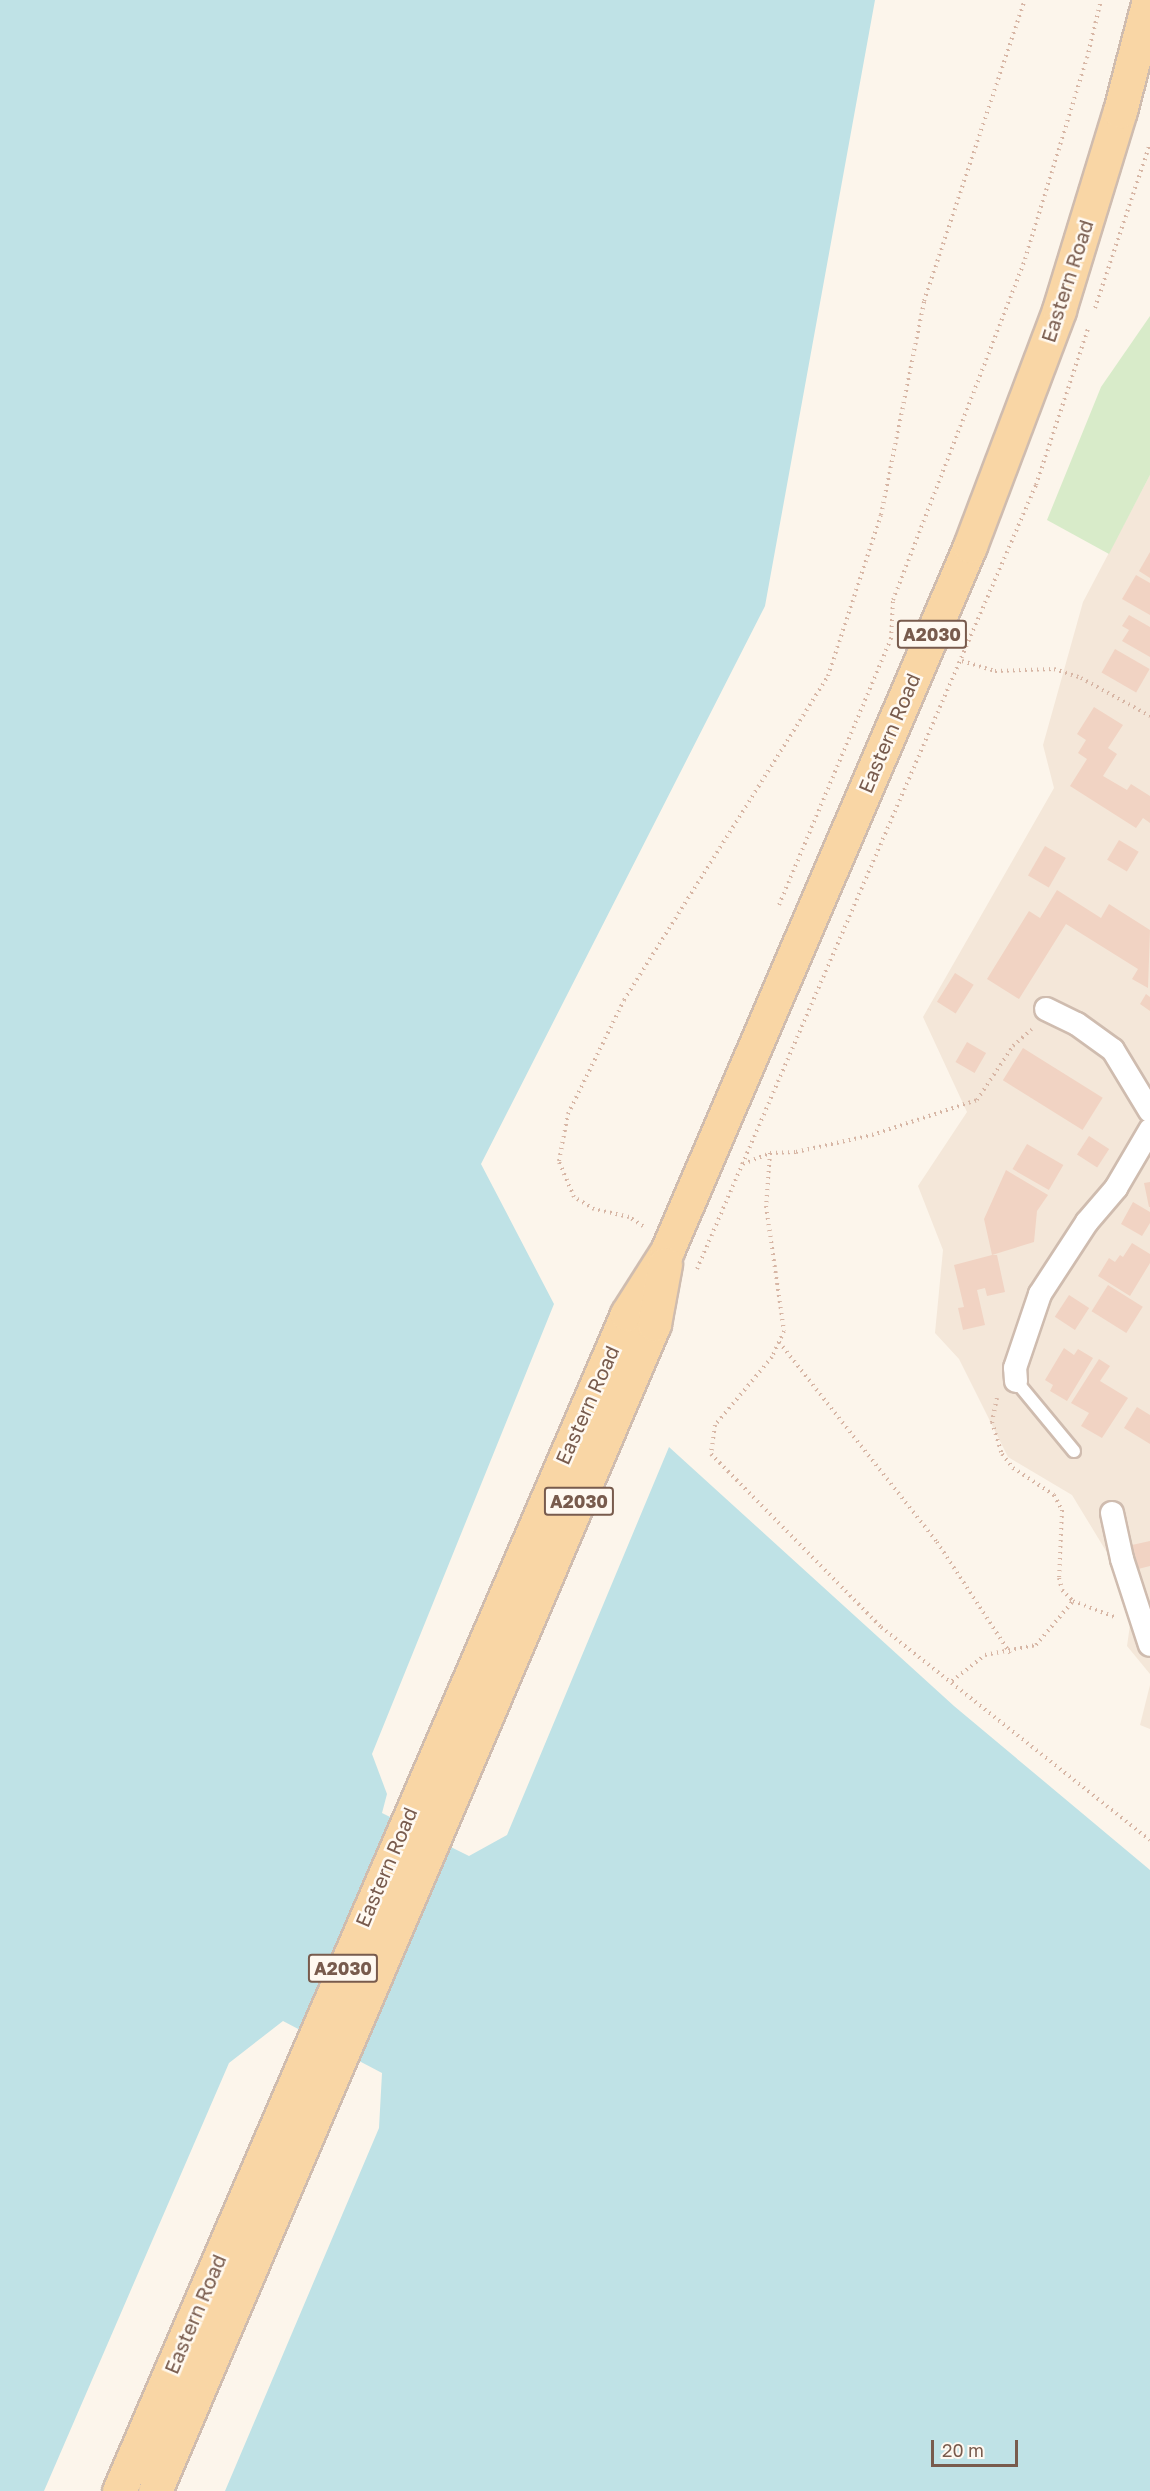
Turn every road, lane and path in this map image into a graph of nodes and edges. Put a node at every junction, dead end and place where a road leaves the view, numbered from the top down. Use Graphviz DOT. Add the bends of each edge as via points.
graph roads {
  1 [pos="1025,0"];
  2 [pos="1101,0"];
  3 [pos="1149,0"];
  4 [pos="962,661"];
  5 [pos="1150,716"];
  6 [pos="776,910"];
  7 [pos="1046,1010"];
  8 [pos="1150,1111"];
  9 [pos="1150,1130"];
  10 [pos="770,1154"];
  11 [pos="742,1164"];
  12 [pos="648,1215"];
  13 [pos="667,1251"];
  14 [pos="779,1342"];
  15 [pos="1016,1381"];
  16 [pos="1074,1451"];
  17 [pos="1112,1513"];
  18 [pos="1073,1601"];
  19 [pos="1148,1638"];
  20 [pos="1010,1653"];
  21 [pos="952,1681"];
  22 [pos="1150,1840"];
  23 [pos="120,2491"];
  24 [pos="155,2491"];
  1 -- 12 [label="path" via="924,301 881,515 828,676 624,1000 568,1114 559,1161 574,1197 594,1209 629,1217 643,1226"];
  2 -- 6 [label="path" via="1025,259 893,600 891,639"];
  3 -- 13 [label="main road, Eastern Road / A2030" via="1120,111 1059,310 970,546"];
  4 -- 5 [label="path" via="995,671 1054,669 1081,678"];
  7 -- 8 [label="street" via="1077,1024 1113,1050"];
  7 -- 10 [label="path" via="1029,1034 1013,1046 977,1100 872,1136"];
  9 -- 15 [label="street" via="1116,1188 1087,1222 1040,1294 1015,1368"];
  10 -- 11 [label="path"];
  10 -- 14 [label="path" via="766,1206 784,1331"];
  13 -- 23 [label="main road, Eastern Road / A2030" via="627,1314"];
  13 -- 24 [label="main road, Eastern Road / A2030" via="654,1324"];
  14 -- 20 [label="path" via="937,1542"];
  14 -- 21 [label="path" via="772,1357 715,1425 711,1454 881,1627"];
  15 -- 16 [label="lane"];
  15 -- 18 [label="path" via="998,1392 992,1422 995,1438 1012,1468 1044,1486 1062,1510 1059,1578 1062,1590"];
  17 -- 19 [label="street"];
  18 -- 19 [label="path"];
  18 -- 20 [label="path" via="1036,1645"];
  20 -- 21 [label="path" via="985,1655"];
  21 -- 22 [label="path"];
}
